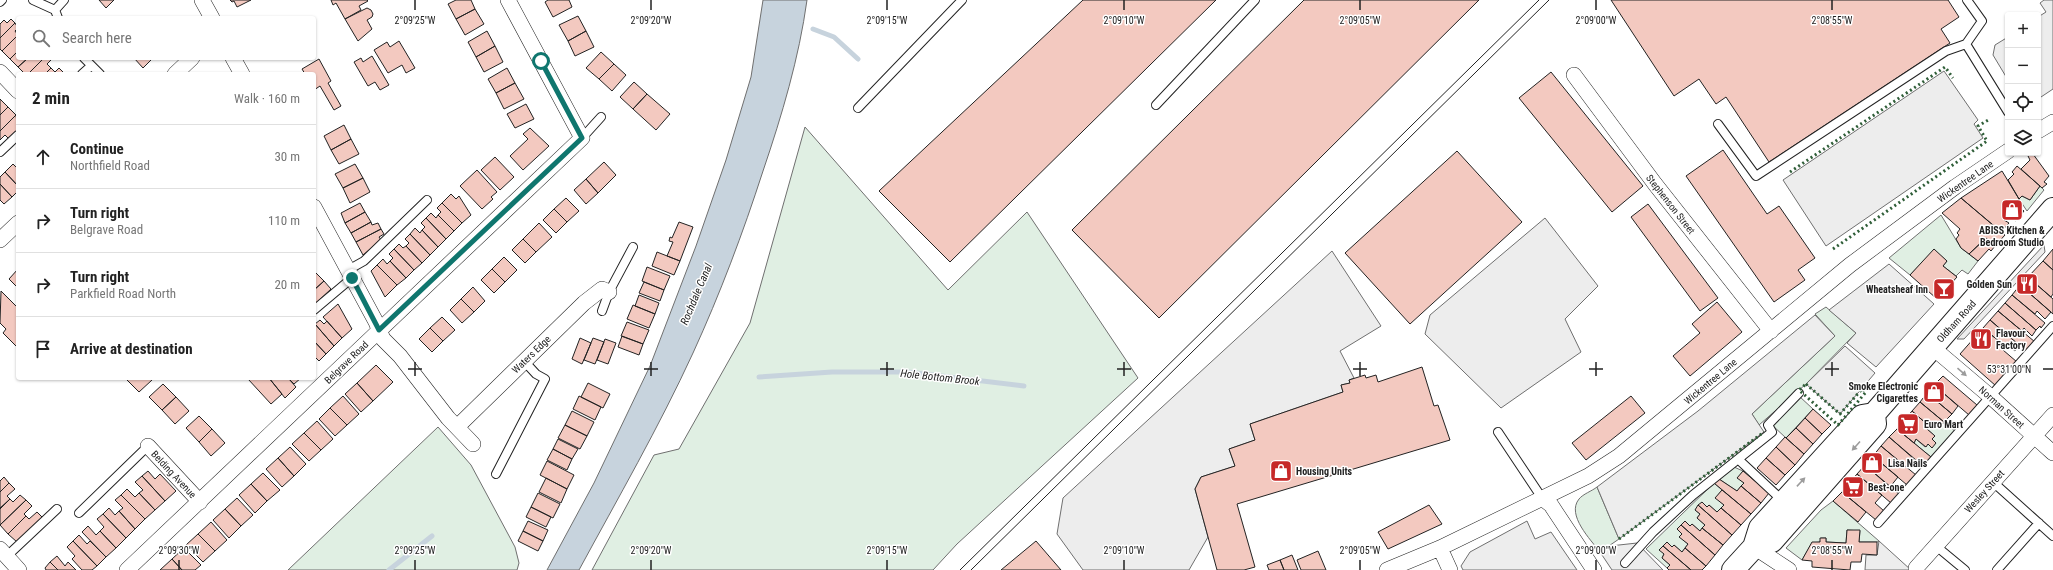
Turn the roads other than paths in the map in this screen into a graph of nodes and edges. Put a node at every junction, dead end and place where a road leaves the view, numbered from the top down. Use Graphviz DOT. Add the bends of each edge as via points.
graph roads {
  1 [pos="33,0"];
  2 [pos="64,0"];
  3 [pos="202,0"];
  4 [pos="508,0"];
  5 [pos="962,0"];
  6 [pos="1255,0"];
  7 [pos="1967,0"];
  8 [pos="57,14"];
  9 [pos="211,16"];
  10 [pos="1966,44"];
  11 [pos="86,60"];
  12 [pos="190,60"];
  13 [pos="234,60"];
  14 [pos="91,66"];
  15 [pos="0,72"];
  16 [pos="84,72"];
  17 [pos="98,72"];
  18 [pos="177,72"];
  19 [pos="241,72"];
  20 [pos="1574,75"];
  21 [pos="16,89"];
  22 [pos="1156,104"];
  23 [pos="2005,107"];
  24 [pos="858,108"];
  25 [pos="601,117"];
  26 [pos="1718,124"];
  27 [pos="16,137"];
  28 [pos="582,138"];
  29 [pos="0,152"];
  30 [pos="2005,153"];
  31 [pos="427,200"];
  32 [pos="2053,209"];
  33 [pos="316,211"];
  34 [pos="16,225"];
  35 [pos="0,240"];
  36 [pos="633,247"];
  37 [pos="350,274"];
  38 [pos="609,292"];
  39 [pos="316,308"];
  40 [pos="602,311"];
  41 [pos="2053,326"];
  42 [pos="379,330"];
  43 [pos="1771,331"];
  44 [pos="1932,347"];
  45 [pos="524,361"];
  46 [pos="1799,393"];
  47 [pos="1991,397"];
  48 [pos="1874,414"];
  49 [pos="2053,415"];
  50 [pos="457,428"];
  51 [pos="1498,432"];
  52 [pos="2034,436"];
  53 [pos="473,444"];
  54 [pos="148,446"];
  55 [pos="2053,453"];
  56 [pos="1739,460"];
  57 [pos="496,474"];
  58 [pos="1993,482"];
  59 [pos="1542,498"];
  60 [pos="1784,500"];
  61 [pos="200,502"];
  62 [pos="57,509"];
  63 [pos="79,512"];
  64 [pos="1878,523"];
  65 [pos="2038,523"];
  66 [pos="2053,536"];
  67 [pos="1936,546"];
  68 [pos="1754,547"];
  69 [pos="1440,548"];
  70 [pos="3,553"];
  71 [pos="1626,563"];
  72 [pos="1916,568"];
  73 [pos="19,570"];
  74 [pos="127,570"];
  75 [pos="1387,570"];
  76 [pos="1450,570"];
  77 [pos="1594,570"];
  78 [pos="1733,570"];
  79 [pos="1789,570"];
  80 [pos="1964,570"];
  81 [pos="1997,570"];
  1 -- 8 [label="lane"];
  2 -- 8 [label="lane"];
  3 -- 9 [label="street"];
  4 -- 28 [label="street"];
  5 -- 24 [label="lane"];
  6 -- 22 [label="lane"];
  7 -- 10 [label="lane" via="1982,21"];
  10 -- 23 [label="lane"];
  10 -- 26 [label="lane" via="1946,51 1756,176"];
  11 -- 14 [label="lane"];
  12 -- 18 [label="street"];
  13 -- 19 [label="street"];
  14 -- 16 [label="lane"];
  14 -- 17 [label="lane"];
  15 -- 21 [label="street"];
  20 -- 43 [label="street, Stephenson Street" via="1655,184"];
  25 -- 28 [label="lane"];
  27 -- 29 [label="lane"];
  28 -- 42 [label="street, Belgrave Road"];
  30 -- 43 [label="street, Wickentree Lane" via="1850,265"];
  31 -- 37 [label="lane"];
  32 -- 44 [label="highway, Oldham Road"];
  33 -- 37 [label="street"];
  34 -- 35 [label="street"];
  36 -- 38 [label="lane"];
  37 -- 39 [label="lane"];
  37 -- 42 [label="street"];
  38 -- 40 [label="lane"];
  38 -- 45 [label="street, Waters Edge" via="602,289 584,302"];
  41 -- 47 [label="lane"];
  42 -- 50 [label="street" via="382,339 400,356"];
  42 -- 61 [label="street, Belgrave Road"];
  43 -- 59 [label="street, Wickentree Lane" via="1619,456 1588,476"];
  44 -- 47 [label="street, Norman Street, one-way"];
  44 -- 48 [label="highway, Oldham Road"];
  45 -- 50 [label="street, Waters Edge"];
  45 -- 57 [label="lane" via="536,374 545,379"];
  46 -- 56 [label="lane" via="1768,425 1772,432"];
  47 -- 52 [label="street, Norman Street"];
  47 -- 64 [label="lane"];
  60 -- 48 [label="highway, Oldham Road, one-way" via="1862,416"];
  48 -- 68 [label="highway, Oldham Road, one-way" via="1875,424 1772,541"];
  49 -- 52 [label="street, Wesley Street"];
  50 -- 53 [label="street"];
  51 -- 59 [label="lane"];
  52 -- 55 [label="street, Norman Street"];
  52 -- 58 [label="street, Wesley Street"];
  54 -- 61 [label="street, Belding Avenue"];
  54 -- 63 [label="lane"];
  56 -- 60 [label="lane"];
  56 -- 71 [label="lane" via="1693,494 1653,532"];
  58 -- 65 [label="lane"];
  58 -- 67 [label="street, Wesley Street"];
  59 -- 69 [label="street, Wickentree Lane"];
  59 -- 77 [label="street" via="1551,505"];
  60 -- 68 [label="highway, Oldham Road" via="1760,528"];
  61 -- 74 [label="street, Belgrave Road"];
  62 -- 70 [label="lane"];
  65 -- 66 [label="lane"];
  65 -- 81 [label="lane"];
  67 -- 72 [label="street, Wesley Street"];
  67 -- 80 [label="lane"];
  68 -- 78 [label="highway, Oldham Road"];
  68 -- 79 [label="street"];
  69 -- 75 [label="street, Wickentree Lane"];
  69 -- 76 [label="street"];
  70 -- 73 [label="street"];
}
